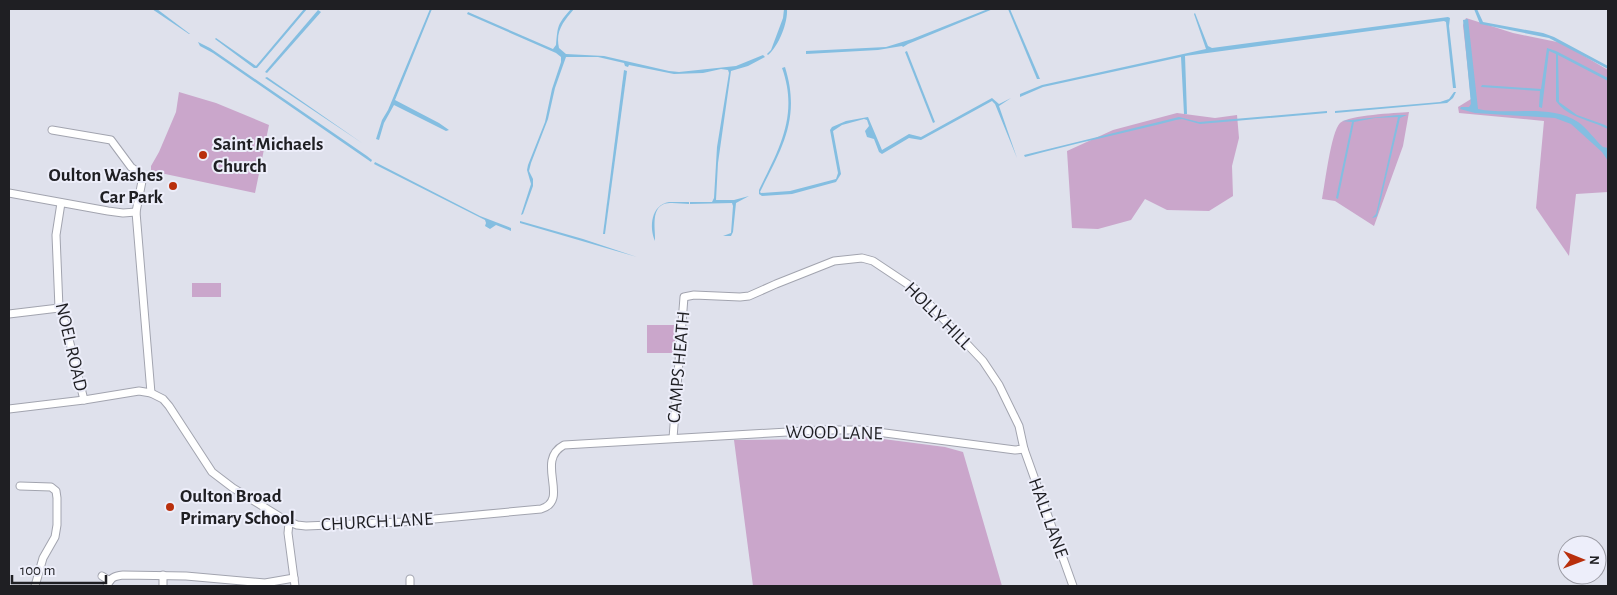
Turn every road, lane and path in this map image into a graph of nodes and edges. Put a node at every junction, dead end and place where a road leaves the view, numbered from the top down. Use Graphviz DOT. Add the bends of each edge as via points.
graph roads {
  1 [pos="52,130"];
  2 [pos="9,193"];
  3 [pos="61,203"];
  4 [pos="136,212"];
  5 [pos="684,296"];
  6 [pos="59,308"];
  7 [pos="9,314"];
  8 [pos="151,393"];
  9 [pos="84,400"];
  10 [pos="9,410"];
  11 [pos="673,438"];
  12 [pos="1024,449"];
  13 [pos="20,486"];
  14 [pos="289,523"];
  15 [pos="102,576"];
  16 [pos="163,576"];
  17 [pos="294,578"];
  18 [pos="108,583"];
  19 [pos="221,583"];
  20 [pos="35,586"];
  21 [pos="163,586"];
  22 [pos="295,586"];
  23 [pos="1073,586"];
  1 -- 4 [label="street" via="111,140 131,167 144,176"];
  2 -- 3 [label="street"];
  3 -- 4 [label="street" via="123,213"];
  3 -- 6 [label="street, NOEL ROAD" via="56,235"];
  4 -- 8 [label="street"];
  5 -- 11 [label="street, CAMPS HEATH"];
  5 -- 12 [label="street, HOLLY HILL" via="749,296 834,261 862,258 873,261 915,289 983,361 1019,426"];
  6 -- 7 [label="street"];
  6 -- 9 [label="street, NOEL ROAD"];
  8 -- 9 [label="street" via="139,391"];
  8 -- 14 [label="street, CHURCH LANE" via="169,406 212,472"];
  9 -- 10 [label="street"];
  11 -- 12 [label="street, WOOD LANE" via="862,430"];
  11 -- 14 [label="street, CHURCH LANE" via="564,445 557,449 551,460 552,503 541,509 402,522 306,526"];
  12 -- 23 [label="street, HALL LANE"];
  13 -- 20 [label="street" via="51,487 56,491 55,536 43,558"];
  14 -- 17 [label="street"];
  15 -- 18 [label="street"];
  16 -- 18 [label="street" via="122,575 115,576"];
  16 -- 19 [label="street" via="186,576"];
  16 -- 21 [label="street"];
  17 -- 19 [label="street" via="265,583"];
  17 -- 22 [label="street"];
}
